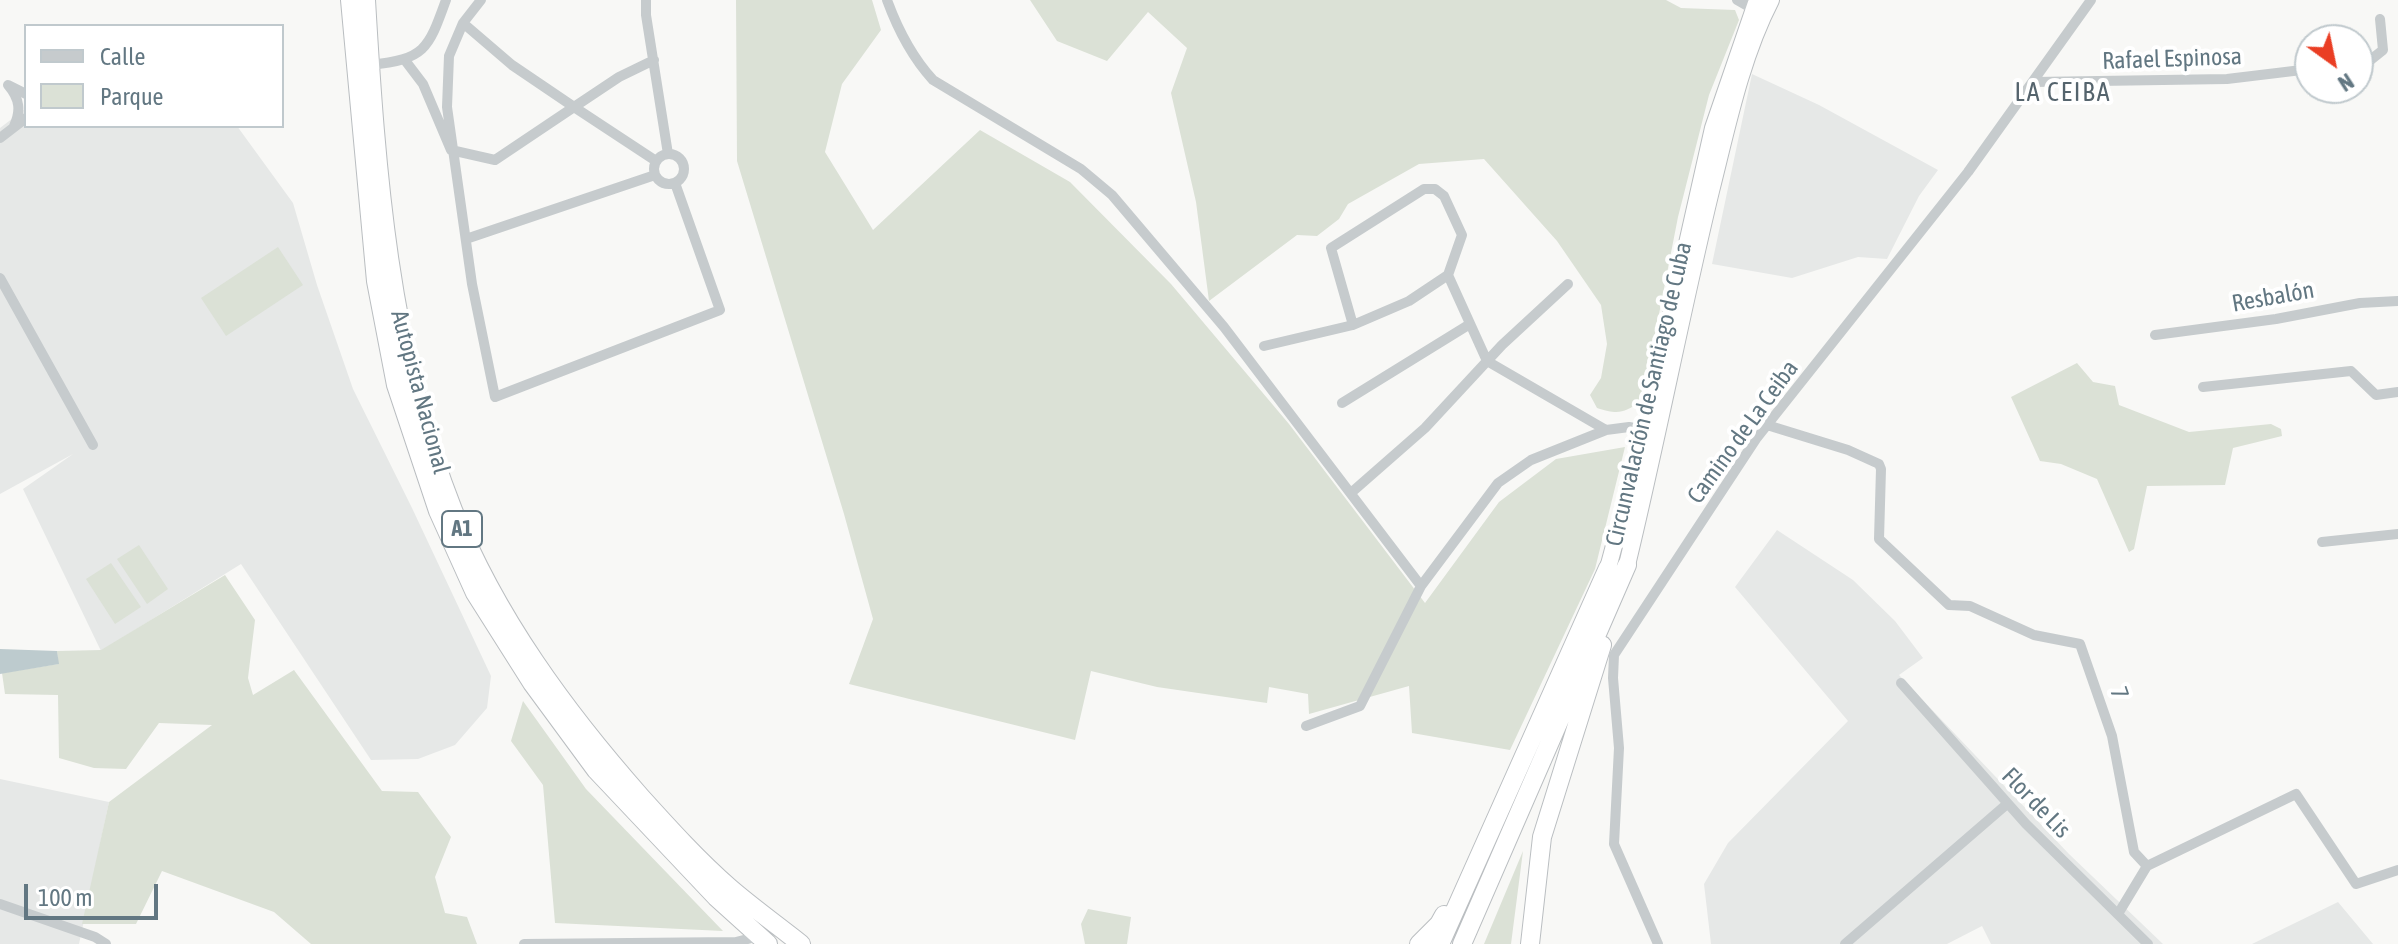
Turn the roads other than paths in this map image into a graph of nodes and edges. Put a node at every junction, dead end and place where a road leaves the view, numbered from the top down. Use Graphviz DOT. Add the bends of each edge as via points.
graph roads {
  1 [pos="350,0"];
  2 [pos="366,0"];
  3 [pos="446,0"];
  4 [pos="481,0"];
  5 [pos="646,0"];
  6 [pos="887,0"];
  7 [pos="1737,0"];
  8 [pos="2091,0"];
  9 [pos="1761,6"];
  10 [pos="2380,19"];
  11 [pos="463,23"];
  12 [pos="2374,57"];
  13 [pos="404,59"];
  14 [pos="654,60"];
  15 [pos="370,65"];
  16 [pos="2294,71"];
  17 [pos="4,82"];
  18 [pos="2034,82"];
  19 [pos="24,93"];
  20 [pos="574,107"];
  21 [pos="24,119"];
  22 [pos="14,126"];
  23 [pos="0,138"];
  24 [pos="451,150"];
  25 [pos="668,154"];
  26 [pos="656,161"];
  27 [pos="655,175"];
  28 [pos="675,183"];
  29 [pos="466,239"];
  30 [pos="1448,275"];
  31 [pos="0,278"];
  32 [pos="1568,284"];
  33 [pos="2398,301"];
  34 [pos="1470,324"];
  35 [pos="1353,325"];
  36 [pos="2155,335"];
  37 [pos="1264,346"];
  38 [pos="1487,361"];
  39 [pos="2203,387"];
  40 [pos="2398,392"];
  41 [pos="1342,403"];
  42 [pos="1767,425"];
  43 [pos="1606,430"];
  44 [pos="1652,432"];
  45 [pos="93,445"];
  46 [pos="1352,492"];
  47 [pos="2398,534"];
  48 [pos="2322,542"];
  49 [pos="1627,565"];
  50 [pos="1608,568"];
  51 [pos="1421,586"];
  52 [pos="1600,650"];
  53 [pos="1613,678"];
  54 [pos="1901,683"];
  55 [pos="1306,726"];
  56 [pos="2007,804"];
  57 [pos="1498,814"];
  58 [pos="2147,866"];
  59 [pos="2398,870"];
  60 [pos="0,904"];
  61 [pos="2118,914"];
  62 [pos="764,940"];
  63 [pos="106,944"];
  64 [pos="524,944"];
  65 [pos="801,944"];
  66 [pos="1419,944"];
  67 [pos="1440,944"];
  68 [pos="1462,944"];
  69 [pos="1530,944"];
  70 [pos="1658,944"];
  71 [pos="1845,944"];
  72 [pos="2148,944"];
  1 -- 62 [label="highway, Autopista Nacional / A1" via="376,281 396,385 438,511 475,593 596,770 698,879"];
  2 -- 15 [label="highway, Autopista Nacional / A1"];
  3 -- 13 [label="street" via="428,44"];
  4 -- 11 [label="street"];
  5 -- 14 [label="street"];
  6 -- 46 [label="street" via="916,62 933,80 1081,169 1112,195 1224,327"];
  7 -- 9 [label="street"];
  8 -- 18 [label="street, Camino de La Ceiba"];
  9 -- 44 [label="highway, Circunvalación de Santiago de Cuba" via="1713,128"];
  10 -- 12 [label="street" via="2383,50"];
  11 -- 20 [label="street"];
  11 -- 24 [label="street" via="449,56"];
  13 -- 15 [label="street"];
  13 -- 24 [label="street" via="423,84"];
  14 -- 20 [label="street"];
  14 -- 25 [label="street"];
  15 -- 65 [label="highway, Autopista Nacional / A1" via="389,260 405,349 453,509 488,585 523,645 608,759 729,887"];
  16 -- 18 [label="street, Rafael Espinosa" via="2227,79"];
  17 -- 19 [label="street"];
  17 -- 22 [label="street" via="15,93 20,111"];
  18 -- 42 [label="street, Camino de La Ceiba"];
  20 -- 24 [label="street" via="495,160"];
  20 -- 26 [label="street"];
  21 -- 22 [label="street"];
  22 -- 23 [label="street"];
  24 -- 29 [label="street"];
  25 -- 26 [label="street"];
  25 -- 28 [label="street" via="683,165"];
  26 -- 27 [label="street"];
  27 -- 28 [label="street" via="665,184"];
  27 -- 29 [label="street"];
  28 -- 29 [label="street" via="720,310 495,397"];
  30 -- 34 [label="street"];
  30 -- 35 [label="street" via="1409,301"];
  30 -- 35 [label="street" via="1462,235 1444,196 1424,189 1331,248"];
  31 -- 45 [label="street"];
  32 -- 38 [label="street"];
  33 -- 36 [label="street, Resbalón"];
  34 -- 38 [label="street"];
  34 -- 41 [label="street"];
  35 -- 37 [label="street"];
  38 -- 43 [label="street"];
  38 -- 46 [label="street" via="1425,428"];
  39 -- 40 [label="street" via="2351,371 2376,395"];
  42 -- 53 [label="street, Camino de La Ceiba" via="1614,655"];
  42 -- 58 [label="street, 7" via="1879,464 1879,539 1949,605 1970,606 2034,635 2080,644 2112,736 2134,852"];
  43 -- 44 [label="street"];
  43 -- 51 [label="street" via="1531,460 1498,483"];
  44 -- 49 [label="highway, Circunvalación de Santiago de Cuba"];
  44 -- 50 [label="highway, Circunvalación de Santiago de Cuba"];
  46 -- 51 [label="street"];
  47 -- 48 [label="street"];
  49 -- 52 [label="highway"];
  49 -- 68 [label="highway, Circunvalación de Santiago de Cuba"];
  50 -- 57 [label="highway, Circunvalación de Santiago de Cuba"];
  51 -- 55 [label="street" via="1360,706"];
  52 -- 53 [label="street"];
  52 -- 69 [label="highway" via="1542,837"];
  53 -- 70 [label="street, Camino de La Ceiba" via="1619,748 1614,844"];
  54 -- 56 [label="street, Flor de Lis"];
  56 -- 61 [label="street, Flor de Lis"];
  56 -- 71 [label="street"];
  57 -- 66 [label="highway" via="1439,924"];
  57 -- 67 [label="highway, Circunvalación de Santiago de Cuba"];
  58 -- 59 [label="street" via="2296,794 2356,884"];
  58 -- 61 [label="street"];
  60 -- 63 [label="street"];
  61 -- 72 [label="street, Flor de Lis"];
  62 -- 64 [label="street"];
}
